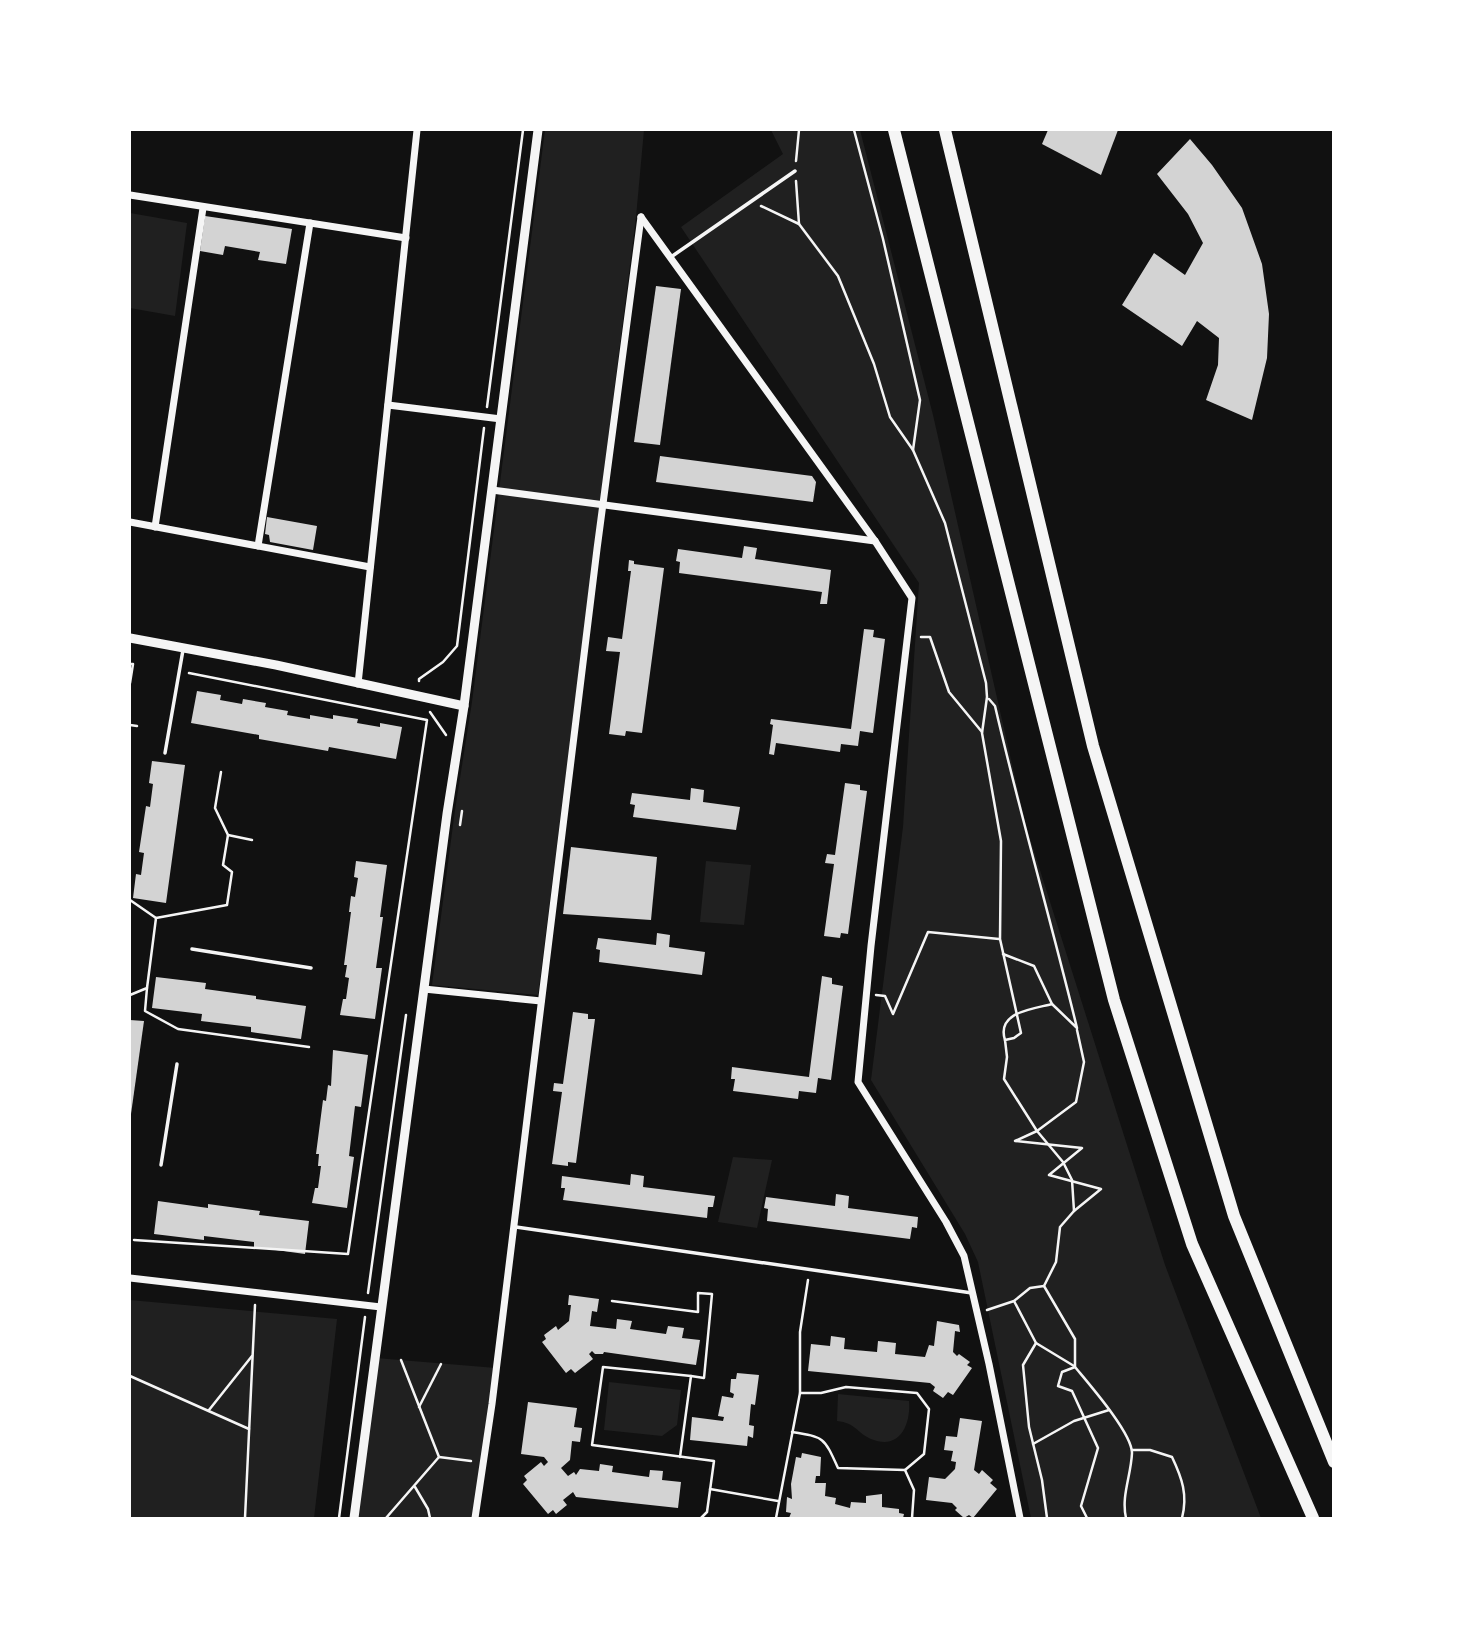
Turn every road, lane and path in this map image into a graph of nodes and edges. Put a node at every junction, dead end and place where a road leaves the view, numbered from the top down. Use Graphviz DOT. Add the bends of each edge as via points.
graph roads {
  1 [pos="417,130"];
  2 [pos="538,130"];
  3 [pos="799,130"];
  4 [pos="854,130"];
  5 [pos="894,130"];
  6 [pos="944,130"];
  7 [pos="795,172"];
  8 [pos="130,195"];
  9 [pos="751,202"];
  10 [pos="203,208"];
  11 [pos="310,223"];
  12 [pos="799,224"];
  13 [pos="406,239"];
  14 [pos="671,257"];
  15 [pos="388,405"];
  16 [pos="501,419"];
  17 [pos="913,450"];
  18 [pos="492,490"];
  19 [pos="604,507"];
  20 [pos="130,522"];
  21 [pos="155,527"];
  22 [pos="874,541"];
  23 [pos="258,546"];
  24 [pos="370,567"];
  25 [pos="907,637"];
  26 [pos="130,638"];
  27 [pos="184,648"];
  28 [pos="130,664"];
  29 [pos="180,671"];
  30 [pos="130,683"];
  31 [pos="358,684"];
  32 [pos="987,697"];
  33 [pos="464,706"];
  34 [pos="995,706"];
  35 [pos="425,709"];
  36 [pos="985,714"];
  37 [pos="130,725"];
  38 [pos="137,726"];
  39 [pos="982,733"];
  40 [pos="446,735"];
  41 [pos="165,753"];
  42 [pos="221,772"];
  43 [pos="228,835"];
  44 [pos="252,840"];
  45 [pos="130,900"];
  46 [pos="156,918"];
  47 [pos="1000,939"];
  48 [pos="192,949"];
  49 [pos="1003,954"];
  50 [pos="311,968"];
  51 [pos="147,988"];
  52 [pos="424,989"];
  53 [pos="866,994"];
  54 [pos="130,995"];
  55 [pos="541,1001"];
  56 [pos="1052,1004"];
  57 [pos="406,1011"];
  58 [pos="1016,1013"];
  59 [pos="1077,1028"];
  60 [pos="1005,1040"];
  61 [pos="309,1047"];
  62 [pos="177,1064"];
  63 [pos="1037,1131"];
  64 [pos="1048,1146"];
  65 [pos="1063,1162"];
  66 [pos="161,1165"];
  67 [pos="1072,1180"];
  68 [pos="1074,1211"];
  69 [pos="514,1227"];
  70 [pos="134,1240"];
  71 [pos="809,1269"];
  72 [pos="130,1278"];
  73 [pos="1044,1286"];
  74 [pos="256,1293"];
  75 [pos="973,1293"];
  76 [pos="612,1301"];
  77 [pos="1014,1301"];
  78 [pos="366,1306"];
  79 [pos="381,1307"];
  80 [pos="978,1314"];
  81 [pos="1036,1343"];
  82 [pos="253,1356"];
  83 [pos="401,1360"];
  84 [pos="441,1364"];
  85 [pos="1075,1367"];
  86 [pos="130,1376"];
  87 [pos="691,1376"];
  88 [pos="800,1393"];
  89 [pos="419,1407"];
  90 [pos="1109,1410"];
  91 [pos="208,1411"];
  92 [pos="1086,1418"];
  93 [pos="249,1429"];
  94 [pos="792,1432"];
  95 [pos="1033,1444"];
  96 [pos="1132,1450"];
  97 [pos="439,1457"];
  98 [pos="680,1457"];
  99 [pos="483,1462"];
  100 [pos="1334,1462"];
  101 [pos="905,1470"];
  102 [pos="414,1486"];
  103 [pos="710,1489"];
  104 [pos="778,1500"];
  105 [pos="244,1518"];
  106 [pos="339,1518"];
  107 [pos="354,1518"];
  108 [pos="386,1518"];
  109 [pos="430,1518"];
  110 [pos="475,1518"];
  111 [pos="701,1518"];
  112 [pos="776,1518"];
  113 [pos="912,1518"];
  114 [pos="1020,1518"];
  115 [pos="1048,1518"];
  116 [pos="1087,1518"];
  117 [pos="1126,1518"];
  118 [pos="1182,1518"];
  119 [pos="1313,1518"];
  1 -- 13 [label="street"];
  2 -- 16 [label="street"];
  3 -- 7 [label="path"];
  4 -- 17 [label="path" via="920,400"];
  5 -- 119 [label="highway" via="1114,1000 1192,1244"];
  6 -- 100 [label="highway" via="1093,746 1234,1216"];
  7 -- 9 [label="lane"];
  7 -- 12 [label="path"];
  8 -- 10 [label="street"];
  9 -- 12 [label="path"];
  9 -- 14 [label="lane"];
  10 -- 11 [label="street"];
  10 -- 21 [label="street"];
  11 -- 13 [label="street"];
  11 -- 23 [label="street"];
  12 -- 17 [label="path" via="838,276 890,417"];
  13 -- 15 [label="street"];
  14 -- 19 [label="street" via="641,216"];
  14 -- 22 [label="street"];
  15 -- 16 [label="street"];
  15 -- 24 [label="street"];
  16 -- 18 [label="street"];
  17 -- 32 [label="path" via="945,523"];
  18 -- 19 [label="street"];
  18 -- 33 [label="street"];
  19 -- 22 [label="street"];
  19 -- 55 [label="street"];
  20 -- 21 [label="street"];
  21 -- 23 [label="street"];
  22 -- 25 [label="street" via="912,598"];
  23 -- 24 [label="street"];
  24 -- 31 [label="street"];
  25 -- 39 [label="path" via="930,637 949,692"];
  25 -- 53 [label="street"];
  26 -- 27 [label="street"];
  27 -- 29 [label="lane"];
  27 -- 31 [label="street"];
  28 -- 30 [label="path"];
  29 -- 41 [label="lane"];
  29 -- 70 [label="path" via="427,720 348,1254"];
  31 -- 33 [label="street"];
  32 -- 34 [label="path"];
  32 -- 36 [label="path"];
  33 -- 52 [label="street"];
  34 -- 36 [label="path"];
  34 -- 59 [label="path"];
  35 -- 40 [label="path"];
  36 -- 39 [label="path"];
  37 -- 38 [label="path"];
  39 -- 47 [label="path" via="1001,841"];
  42 -- 43 [label="path" via="215,808"];
  43 -- 44 [label="path"];
  43 -- 46 [label="path" via="223,865 232,872 227,905"];
  45 -- 46 [label="path"];
  46 -- 51 [label="path"];
  47 -- 49 [label="path"];
  47 -- 53 [label="path" via="928,932 893,1014 885,996"];
  48 -- 50 [label="lane"];
  49 -- 56 [label="path" via="1034,966"];
  49 -- 58 [label="path"];
  51 -- 54 [label="path"];
  51 -- 61 [label="path" via="145,1011 178,1029"];
  52 -- 55 [label="street"];
  52 -- 79 [label="street"];
  53 -- 75 [label="street" via="858,1082 946,1222 964,1256"];
  55 -- 69 [label="street"];
  56 -- 58 [label="path"];
  56 -- 59 [label="path"];
  57 -- 78 [label="path"];
  58 -- 60 [label="path" via="1006,1021"];
  58 -- 60 [label="path" via="1021,1033"];
  59 -- 63 [label="path" via="1084,1062 1076,1102"];
  60 -- 63 [label="path" via="1004,1079"];
  62 -- 66 [label="lane"];
  63 -- 64 [label="path"];
  63 -- 64 [label="path" via="1015,1141"];
  64 -- 65 [label="path"];
  64 -- 65 [label="path" via="1082,1148"];
  65 -- 67 [label="path"];
  65 -- 67 [label="path" via="1049,1175"];
  67 -- 68 [label="path"];
  67 -- 68 [label="path" via="1101,1189"];
  68 -- 73 [label="path" via="1060,1227 1056,1262"];
  69 -- 71 [label="lane"];
  69 -- 99 [label="street"];
  71 -- 75 [label="lane"];
  71 -- 88 [label="path" via="800,1332"];
  72 -- 74 [label="street"];
  73 -- 77 [label="path" via="1030,1289"];
  73 -- 85 [label="path" via="1075,1339"];
  74 -- 78 [label="street"];
  74 -- 82 [label="path"];
  75 -- 80 [label="street"];
  76 -- 87 [label="path" via="698,1312 698,1293 712,1294 704,1378"];
  77 -- 80 [label="path"];
  77 -- 81 [label="path"];
  78 -- 79 [label="street"];
  78 -- 106 [label="path"];
  79 -- 107 [label="street"];
  80 -- 114 [label="street"];
  81 -- 85 [label="path"];
  81 -- 95 [label="path" via="1023,1364"];
  82 -- 91 [label="path"];
  82 -- 93 [label="path"];
  83 -- 89 [label="path"];
  84 -- 89 [label="path"];
  85 -- 90 [label="path"];
  85 -- 92 [label="path" via="1062,1372 1058,1386 1072,1391"];
  86 -- 91 [label="path"];
  87 -- 98 [label="path"];
  87 -- 98 [label="path" via="603,1367 593,1445"];
  88 -- 94 [label="path"];
  88 -- 101 [label="path" via="846,1387 917,1393 929,1409 924,1454"];
  89 -- 97 [label="path"];
  90 -- 92 [label="path"];
  90 -- 96 [label="path"];
  91 -- 93 [label="path"];
  92 -- 95 [label="path"];
  92 -- 116 [label="path" via="1098,1448 1081,1506"];
  93 -- 105 [label="path"];
  94 -- 101 [label="path" via="819,1436 838,1468"];
  94 -- 104 [label="path"];
  95 -- 115 [label="path"];
  96 -- 117 [label="path" via="1123,1506"];
  96 -- 118 [label="path" via="1172,1457 1182,1479 1186,1505"];
  97 -- 99 [label="path"];
  97 -- 102 [label="path"];
  98 -- 103 [label="path" via="714,1461"];
  99 -- 110 [label="street"];
  101 -- 113 [label="path" via="914,1490"];
  102 -- 108 [label="path"];
  102 -- 109 [label="path"];
  103 -- 104 [label="path"];
  103 -- 111 [label="path" via="707,1512"];
  104 -- 112 [label="path"];
}
